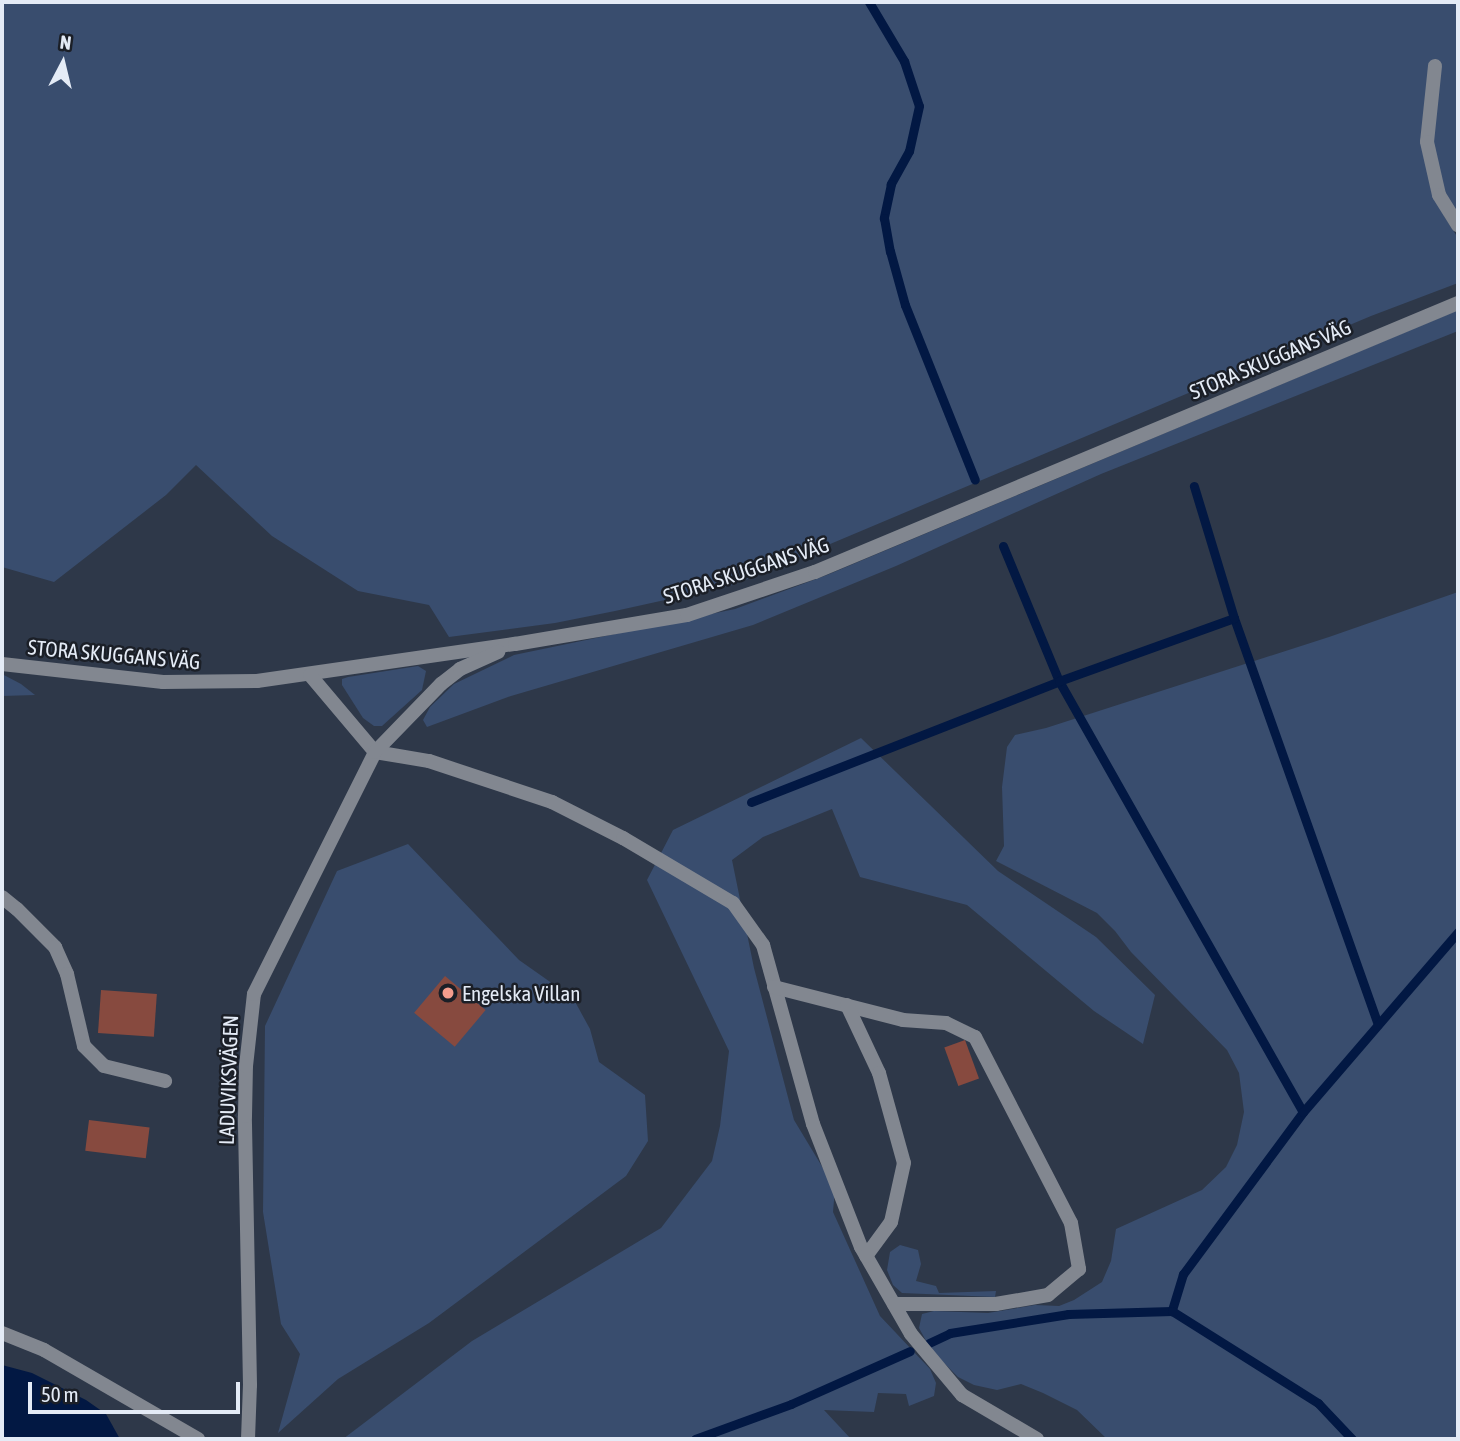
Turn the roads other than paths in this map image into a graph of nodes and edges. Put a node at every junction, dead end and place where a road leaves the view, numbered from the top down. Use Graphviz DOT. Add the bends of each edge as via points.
graph roads {
  1 [pos="1435,66"];
  2 [pos="1458,225"];
  3 [pos="1458,303"];
  4 [pos="515,644"];
  5 [pos="2,664"];
  6 [pos="310,675"];
  7 [pos="375,752"];
  8 [pos="2,897"];
  9 [pos="775,987"];
  10 [pos="847,1005"];
  11 [pos="165,1081"];
  12 [pos="866,1256"];
  13 [pos="894,1304"];
  14 [pos="2,1332"];
  15 [pos="198,1439"];
  16 [pos="248,1439"];
  17 [pos="1037,1439"];
  1 -- 2 [label="street" via="1427,142 1439,195"];
  3 -- 4 [label="street, STORA SKUGGANS VÄG" via="816,572 687,615"];
  4 -- 6 [label="street, STORA SKUGGANS VÄG"];
  4 -- 7 [label="street, LADUVIKSVÄGEN" via="460,669"];
  5 -- 6 [label="street, STORA SKUGGANS VÄG" via="205,684"];
  6 -- 7 [label="street"];
  7 -- 9 [label="street" via="429,761 526,792 642,849 733,903 763,946"];
  7 -- 16 [label="street, LADUVIKSVÄGEN" via="254,994 245,1116"];
  8 -- 11 [label="street" via="55,947 67,974 84,1046 104,1066"];
  9 -- 10 [label="street"];
  9 -- 12 [label="street" via="813,1124"];
  10 -- 12 [label="street" via="879,1073 904,1163 891,1222"];
  10 -- 13 [label="street" via="903,1020 946,1023 975,1037 1071,1223 1079,1269 1048,1296 996,1304"];
  12 -- 13 [label="street"];
  13 -- 17 [label="street" via="911,1334 962,1395"];
  14 -- 15 [label="street" via="44,1350"];
}
